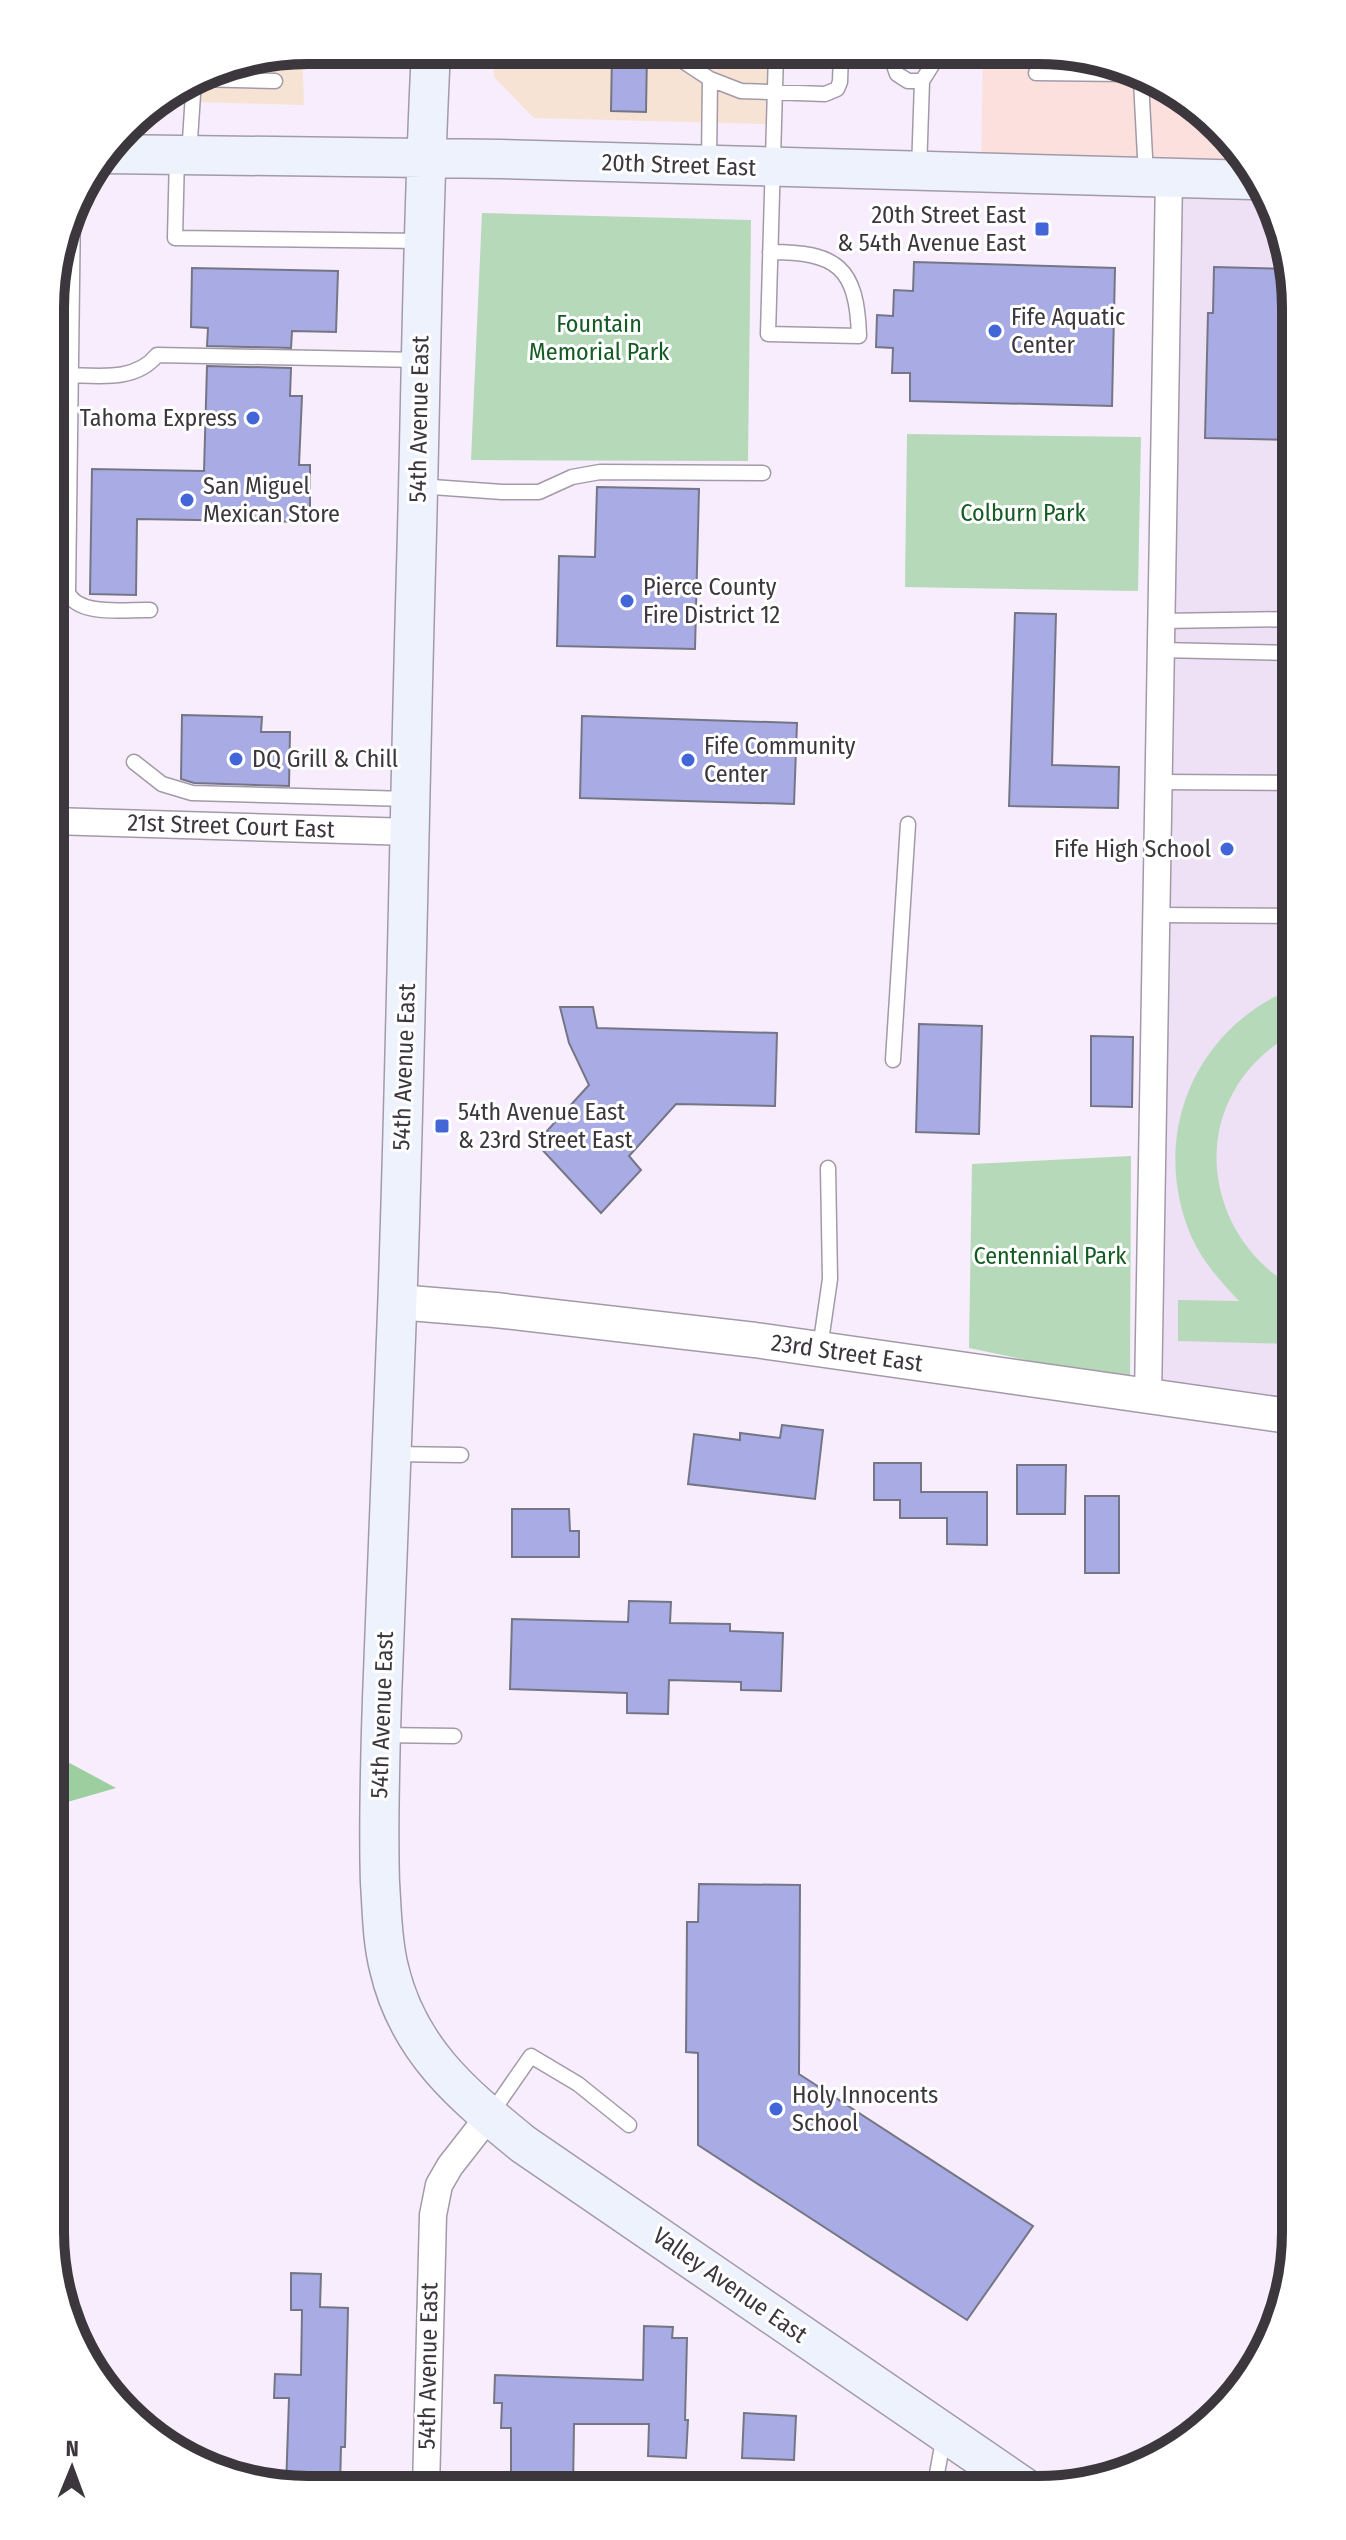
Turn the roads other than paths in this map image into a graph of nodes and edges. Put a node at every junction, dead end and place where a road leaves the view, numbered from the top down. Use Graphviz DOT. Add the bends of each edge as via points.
graph roads {
  1 [pos="430,64"];
  2 [pos="687,64"];
  3 [pos="776,64"];
  4 [pos="841,64"];
  5 [pos="894,64"];
  6 [pos="933,64"];
  7 [pos="1036,73"];
  8 [pos="1104,74"];
  9 [pos="232,76"];
  10 [pos="710,79"];
  11 [pos="275,81"];
  12 [pos="922,81"];
  13 [pos="1142,87"];
  14 [pos="775,93"];
  15 [pos="192,94"];
  16 [pos="119,154"];
  17 [pos="183,155"];
  18 [pos="426,158"];
  19 [pos="709,166"];
  20 [pos="772,168"];
  21 [pos="919,172"];
  22 [pos="1157,177"];
  23 [pos="1245,180"];
  24 [pos="424,241"];
  25 [pos="73,243"];
  26 [pos="770,252"];
  27 [pos="420,360"];
  28 [pos="71,375"];
  29 [pos="763,473"];
  30 [pos="417,486"];
  31 [pos="150,610"];
  32 [pos="1282,619"];
  33 [pos="1161,621"];
  34 [pos="1161,650"];
  35 [pos="1282,653"];
  36 [pos="134,762"];
  37 [pos="1159,782"];
  38 [pos="1282,783"];
  39 [pos="410,816"];
  40 [pos="64,821"];
  41 [pos="908,824"];
  42 [pos="1157,915"];
  43 [pos="1282,916"];
  44 [pos="893,1060"];
  45 [pos="828,1168"];
  46 [pos="397,1302"];
  47 [pos="820,1349"];
  48 [pos="1148,1397"];
  49 [pos="1281,1415"];
  50 [pos="391,1454"];
  51 [pos="461,1455"];
  52 [pos="381,1735"];
  53 [pos="454,1736"];
  54 [pos="440,2070"];
  55 [pos="489,2116"];
  56 [pos="629,2125"];
  57 [pos="944,2433"];
  58 [pos="426,2476"];
  59 [pos="936,2476"];
  60 [pos="1007,2476"];
  1 -- 18 [label="main road, 54th Avenue East"];
  2 -- 10 [label="lane"];
  3 -- 14 [label="lane"];
  4 -- 14 [label="lane" via="837,89 825,94"];
  5 -- 12 [label="lane" via="908,81"];
  6 -- 12 [label="lane"];
  7 -- 8 [label="lane"];
  9 -- 11 [label="lane"];
  10 -- 14 [label="lane" via="741,91"];
  10 -- 19 [label="lane"];
  12 -- 21 [label="lane"];
  13 -- 22 [label="lane"];
  14 -- 20 [label="lane"];
  15 -- 17 [label="lane"];
  16 -- 17 [label="main road, 20th Street East"];
  17 -- 18 [label="main road, 20th Street East"];
  17 -- 24 [label="lane" via="175,238"];
  18 -- 19 [label="main road, 20th Street East"];
  18 -- 24 [label="main road, 54th Avenue East"];
  19 -- 20 [label="main road, 20th Street East"];
  20 -- 21 [label="main road, 20th Street East"];
  20 -- 26 [label="lane"];
  21 -- 22 [label="main road, 20th Street East"];
  22 -- 23 [label="main road, 20th Street East"];
  22 -- 33 [label="street"];
  24 -- 27 [label="main road, 54th Avenue East"];
  25 -- 28 [label="lane"];
  26 -- 26 [label="lane" via="768,334 859,336 851,285 837,265 810,254"];
  27 -- 28 [label="lane" via="157,355 130,373"];
  27 -- 30 [label="main road, 54th Avenue East"];
  28 -- 31 [label="lane" via="70,597 87,608"];
  29 -- 30 [label="lane" via="600,472 539,492"];
  30 -- 39 [label="main road, 54th Avenue East"];
  32 -- 33 [label="lane"];
  33 -- 34 [label="street"];
  34 -- 35 [label="lane"];
  34 -- 37 [label="street"];
  36 -- 39 [label="lane" via="162,784 192,793"];
  37 -- 38 [label="lane"];
  37 -- 42 [label="street"];
  39 -- 40 [label="street, 21st Street Court East"];
  39 -- 46 [label="main road, 54th Avenue East"];
  41 -- 44 [label="lane"];
  42 -- 43 [label="lane"];
  42 -- 48 [label="street"];
  45 -- 47 [label="lane" via="830,1279"];
  46 -- 47 [label="street, 23rd Street East"];
  46 -- 50 [label="main road, 54th Avenue East"];
  47 -- 48 [label="street, 23rd Street East"];
  48 -- 49 [label="street, 23rd Street East"];
  50 -- 51 [label="lane"];
  50 -- 52 [label="main road, 54th Avenue East"];
  52 -- 53 [label="lane"];
  52 -- 54 [label="main road, 54th Avenue East" via="379,1857 387,1962 409,2021"];
  54 -- 55 [label="main road, Valley Avenue East"];
  55 -- 56 [label="lane" via="531,2056 578,2084"];
  55 -- 57 [label="main road, Valley Avenue East"];
  55 -- 58 [label="street, 54th Avenue East" via="439,2185 433,2215"];
  57 -- 59 [label="lane"];
  57 -- 60 [label="main road, Valley Avenue East"];
}
